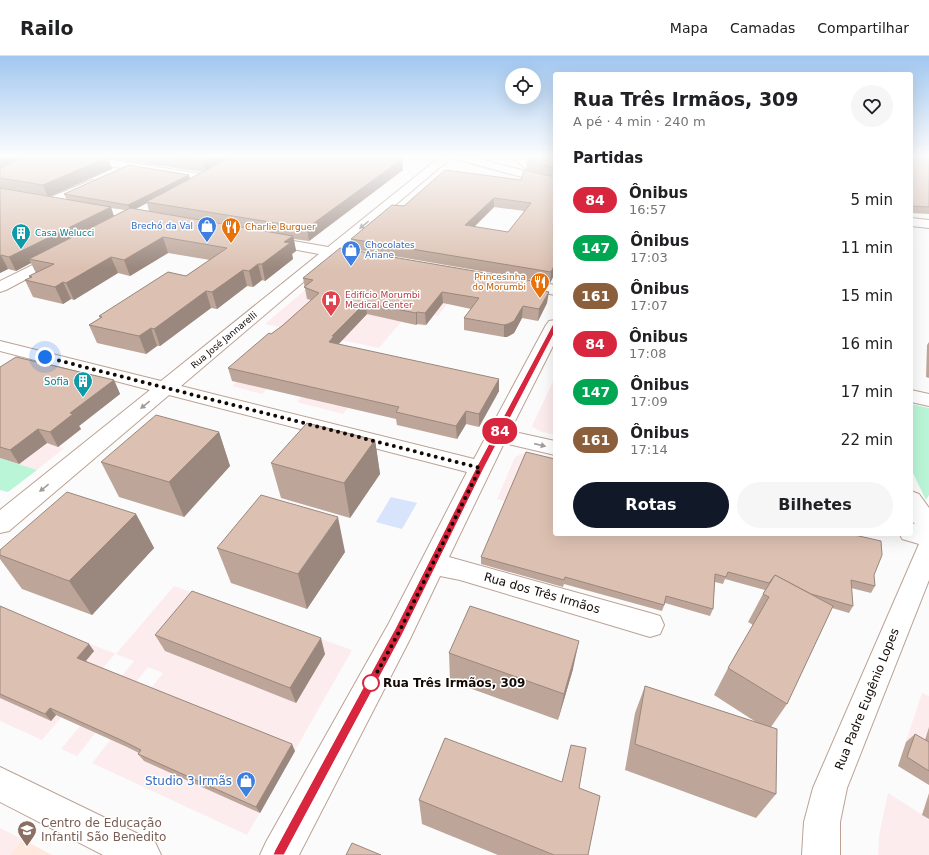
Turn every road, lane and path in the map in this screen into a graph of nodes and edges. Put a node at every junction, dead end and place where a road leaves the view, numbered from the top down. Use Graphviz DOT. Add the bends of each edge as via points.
graph roads {
  1 [pos="68,194"];
  2 [pos="400,194"];
  3 [pos="34,200"];
  4 [pos="48,203"];
  5 [pos="71,207"];
  6 [pos="913,222"];
  7 [pos="929,224"];
  8 [pos="913,233"];
  9 [pos="929,234"];
  10 [pos="256,235"];
  11 [pos="71,249"];
  12 [pos="331,251"];
  13 [pos="354,255"];
  14 [pos="501,281"];
  15 [pos="0,287"];
  16 [pos="553,290"];
  17 [pos="553,330"];
  18 [pos="0,346"];
  19 [pos="167,387"];
  20 [pos="913,397"];
  21 [pos="913,399"];
  22 [pos="929,402"];
  23 [pos="498,435"];
  24 [pos="553,448"];
  25 [pos="480,468"];
  26 [pos="913,504"];
  27 [pos="929,521"];
  28 [pos="0,524"];
  29 [pos="913,533"];
  30 [pos="929,537"];
  31 [pos="929,548"];
  32 [pos="433,564"];
  33 [pos="650,625"];
  34 [pos="0,784"];
  35 [pos="142,855"];
  36 [pos="279,855"];
  37 [pos="821,855"];
  1 -- 4 [label="main road"];
  2 -- 12 [label="main road, Rua José Jannarelli, one-way"];
  3 -- 4 [label="main road"];
  4 -- 5 [label="main road"];
  6 -- 7 [label="main road"];
  8 -- 9 [label="main road"];
  10 -- 12 [label="main road"];
  11 -- 15 [label="main road"];
  12 -- 13 [label="main road"];
  12 -- 19 [label="main road, Rua José Jannarelli"];
  14 -- 16 [label="main road"];
  17 -- 23 [label="main road"];
  18 -- 19 [label="main road"];
  19 -- 25 [label="main road"];
  19 -- 28 [label="main road, Rua José Jannarelli, one-way"];
  20 -- 22 [label="main road"];
  21 -- 22 [label="main road"];
  23 -- 24 [label="main road, one-way"];
  23 -- 25 [label="main road"];
  25 -- 32 [label="main road"];
  26 -- 27 [label="main road" via="918,513"];
  29 -- 30 [label="main road"];
  31 -- 37 [label="main road, Rua Padre Eugênio Lopes" via="830,788 822,822"];
  32 -- 33 [label="main road, Rua dos Três Irmãos" via="460,569"];
  32 -- 36 [label="main road"];
  34 -- 35 [label="main road"];
}
